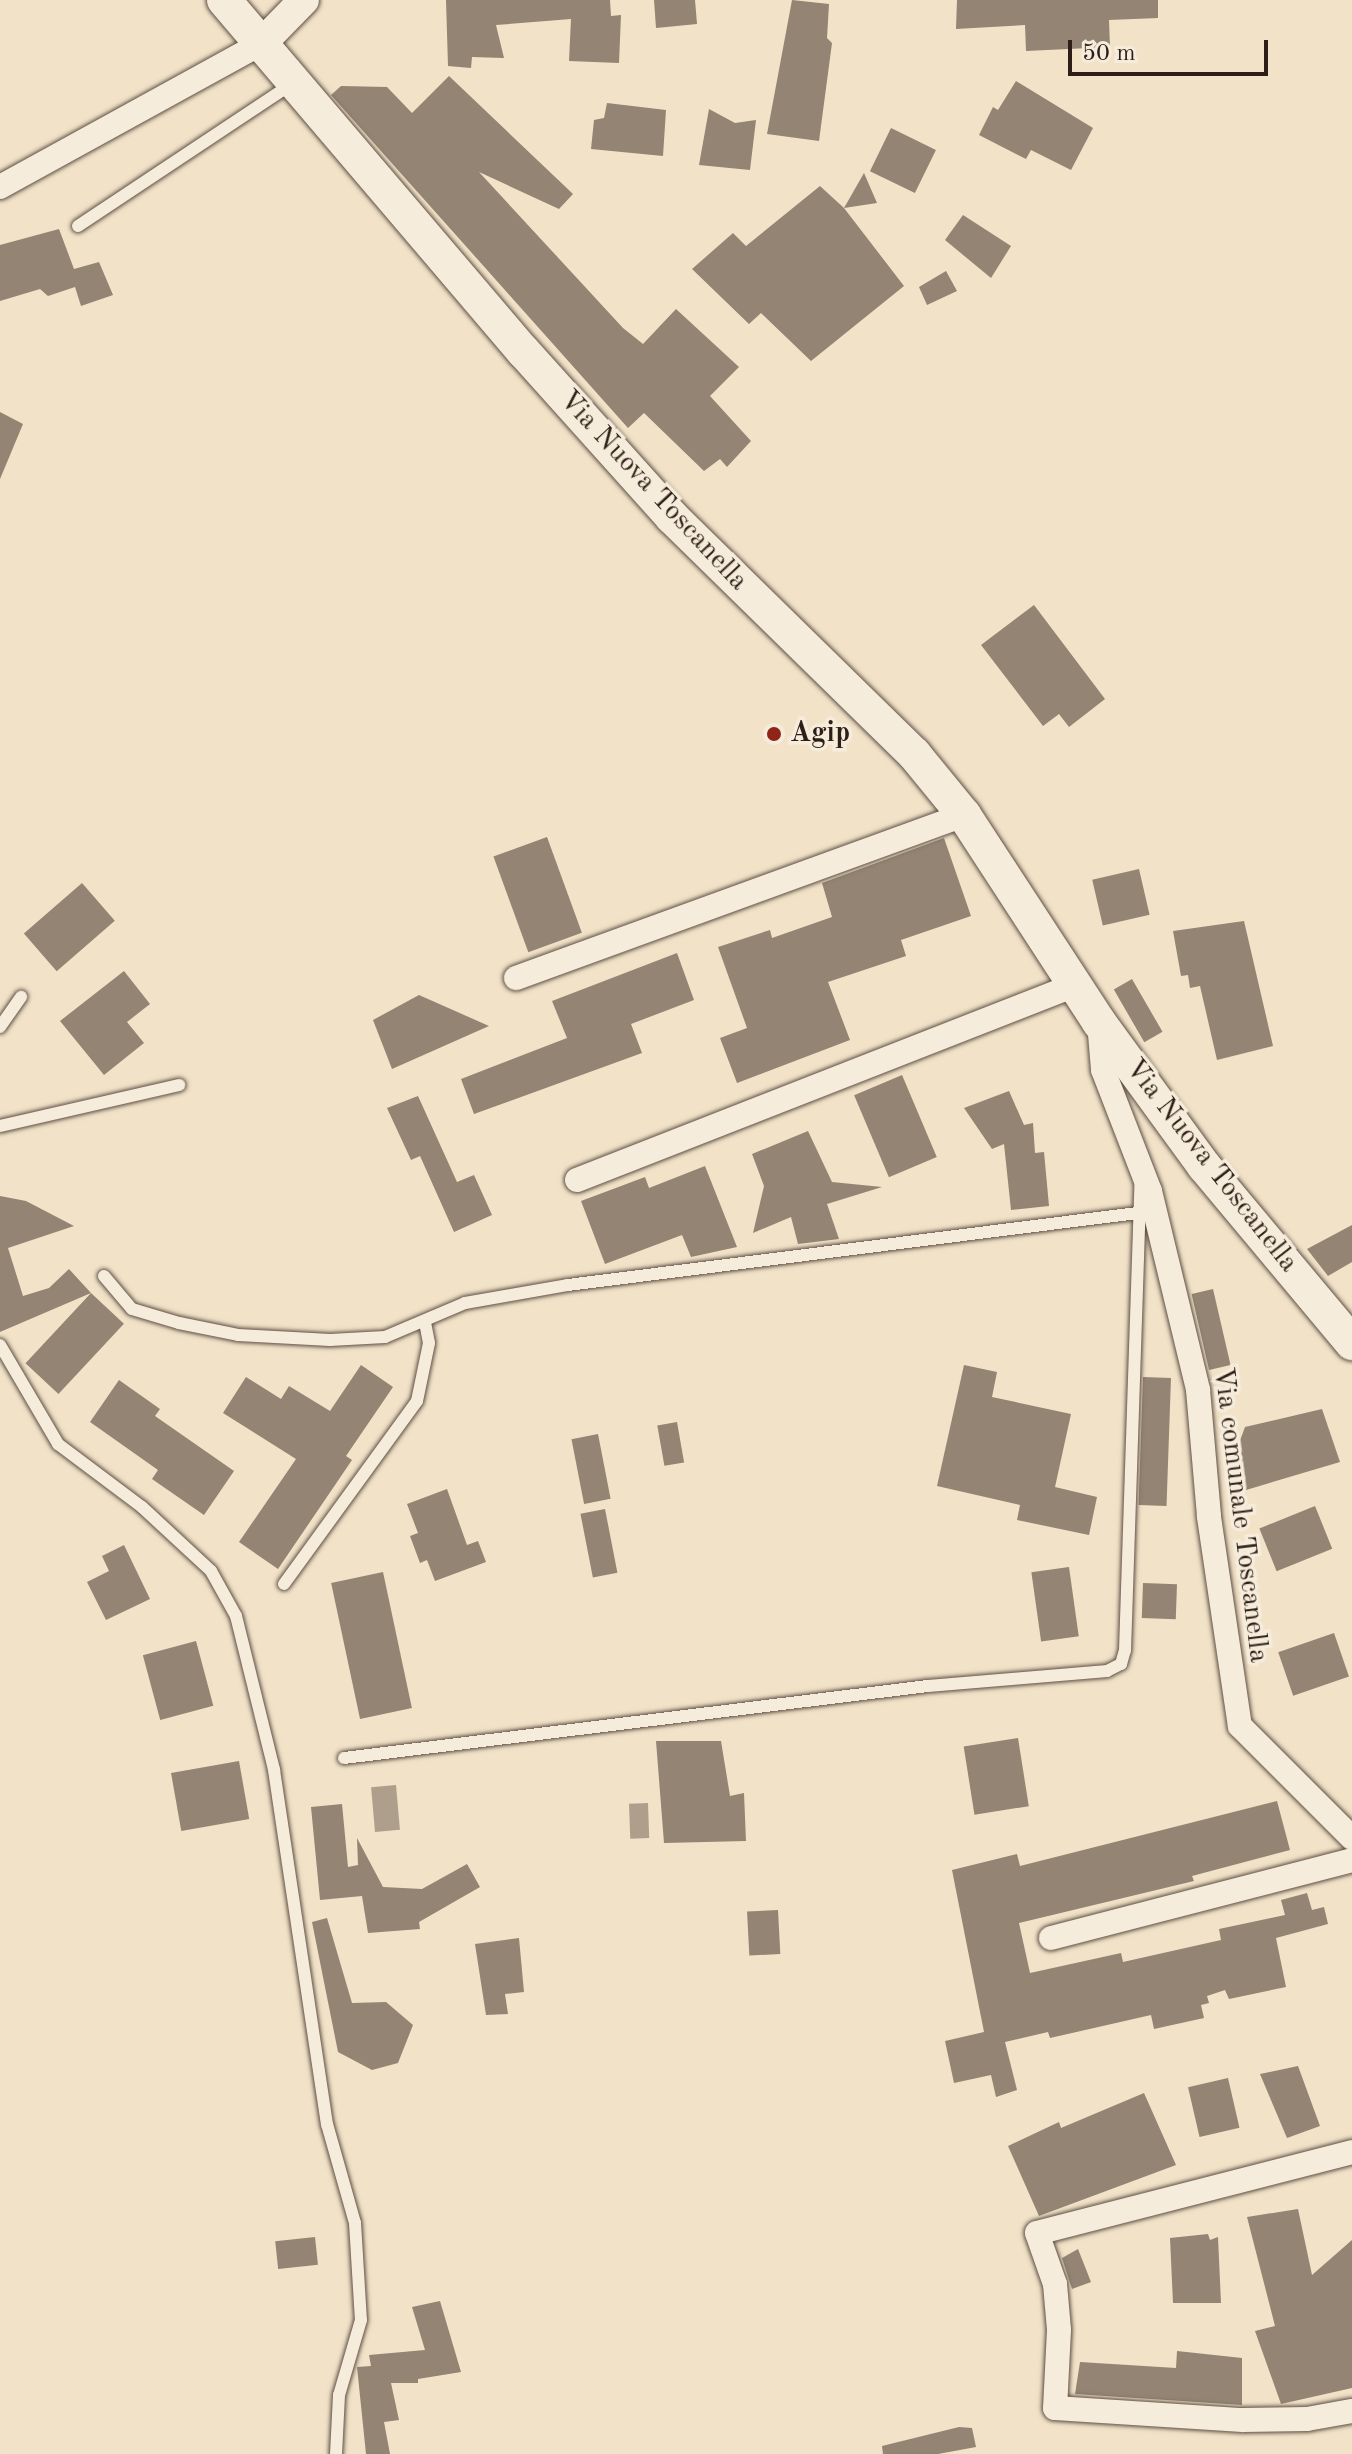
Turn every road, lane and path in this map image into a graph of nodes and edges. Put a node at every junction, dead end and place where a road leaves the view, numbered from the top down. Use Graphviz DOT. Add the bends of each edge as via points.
graph roads {
  1 [pos="224,0"];
  2 [pos="304,0"];
  3 [pos="262,43"];
  4 [pos="295,82"];
  5 [pos="0,187"];
  6 [pos="78,226"];
  7 [pos="964,815"];
  8 [pos="516,978"];
  9 [pos="1075,985"];
  10 [pos="21,997"];
  11 [pos="1099,1022"];
  12 [pos="0,1027"];
  13 [pos="179,1085"];
  14 [pos="0,1126"];
  15 [pos="1142,1169"];
  16 [pos="577,1180"];
  17 [pos="1137,1213"];
  18 [pos="104,1276"];
  19 [pos="425,1323"];
  20 [pos="1352,1343"];
  21 [pos="0,1345"];
  22 [pos="284,1584"];
  23 [pos="344,1758"];
  24 [pos="1352,1838"];
  25 [pos="1352,1860"];
  26 [pos="1051,1938"];
  27 [pos="1352,2152"];
  28 [pos="1352,2411"];
  29 [pos="336,2454"];
  1 -- 3 [label="main road, Via Nuova Toscanella"];
  2 -- 3 [label="street"];
  3 -- 4 [label="main road, Via Nuova Toscanella"];
  3 -- 5 [label="street"];
  4 -- 6 [label="lane"];
  4 -- 7 [label="main road, Via Nuova Toscanella" via="672,517 914,754"];
  7 -- 8 [label="street"];
  7 -- 9 [label="main road, Via Nuova Toscanella"];
  9 -- 11 [label="main road, Via Nuova Toscanella"];
  9 -- 16 [label="street"];
  10 -- 12 [label="lane"];
  11 -- 15 [label="street, Via comunale Toscanella" via="1103,1070"];
  11 -- 20 [label="main road, Via Nuova Toscanella" via="1204,1166"];
  13 -- 14 [label="lane"];
  15 -- 17 [label="lane"];
  15 -- 24 [label="street, Via comunale Toscanella" via="1198,1390 1211,1532 1240,1726"];
  17 -- 19 [label="lane" via="568,1285 465,1303"];
  17 -- 23 [label="lane" via="1121,1664 1107,1671 928,1686"];
  18 -- 19 [label="lane" via="132,1309 238,1335 385,1337"];
  19 -- 22 [label="lane" via="429,1343 417,1401"];
  21 -- 29 [label="lane" via="58,1444 142,1507 211,1571 236,1616 274,1770 327,2124 355,2223 361,2320 339,2395"];
  25 -- 26 [label="street"];
  27 -- 28 [label="street" via="1037,2233 1055,2284 1055,2408 1243,2420 1307,2419"];
}
